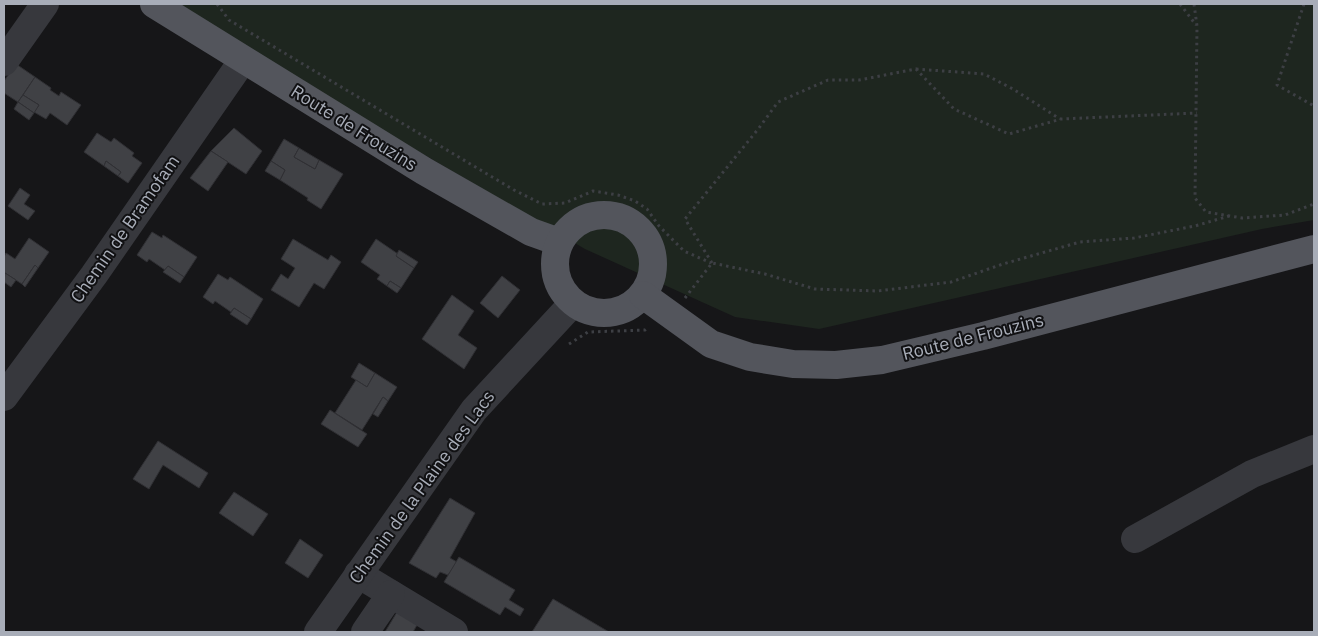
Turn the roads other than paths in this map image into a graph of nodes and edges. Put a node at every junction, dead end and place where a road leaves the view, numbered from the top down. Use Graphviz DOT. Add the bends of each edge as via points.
graph roads {
  1 [pos="45,4"];
  2 [pos="154,4"];
  3 [pos="243,60"];
  4 [pos="4,62"];
  5 [pos="559,242"];
  6 [pos="1314,249"];
  7 [pos="643,295"];
  8 [pos="572,303"];
  9 [pos="4,397"];
  10 [pos="1314,449"];
  11 [pos="1135,539"];
  12 [pos="358,574"];
  13 [pos="391,594"];
  14 [pos="318,632"];
  15 [pos="365,632"];
  16 [pos="454,632"];
  1 -- 4 [label="street"];
  2 -- 3 [label="main road, Route de Frouzins"];
  3 -- 5 [label="main road, Route de Frouzins" via="424,171 532,232"];
  3 -- 9 [label="street, Chemin de Bramofam" via="94,275"];
  5 -- 7 [label="main road" via="582,219 598,215 615,216 630,222 643,233 652,256 651,280"];
  5 -- 8 [label="main road" via="554,258 555,275 561,291"];
  6 -- 7 [label="main road, Route de Frouzins" via="974,338 882,360 836,365 792,364 750,357 711,344"];
  7 -- 8 [label="main road" via="617,312 602,314 586,311"];
  8 -- 12 [label="street, Chemin de la Plaine des Lacs" via="474,410"];
  10 -- 11 [label="street" via="1252,474"];
  12 -- 13 [label="street"];
  12 -- 14 [label="street, Chemin de la Plaine des Lacs"];
  13 -- 15 [label="street"];
  13 -- 16 [label="street"];
}
